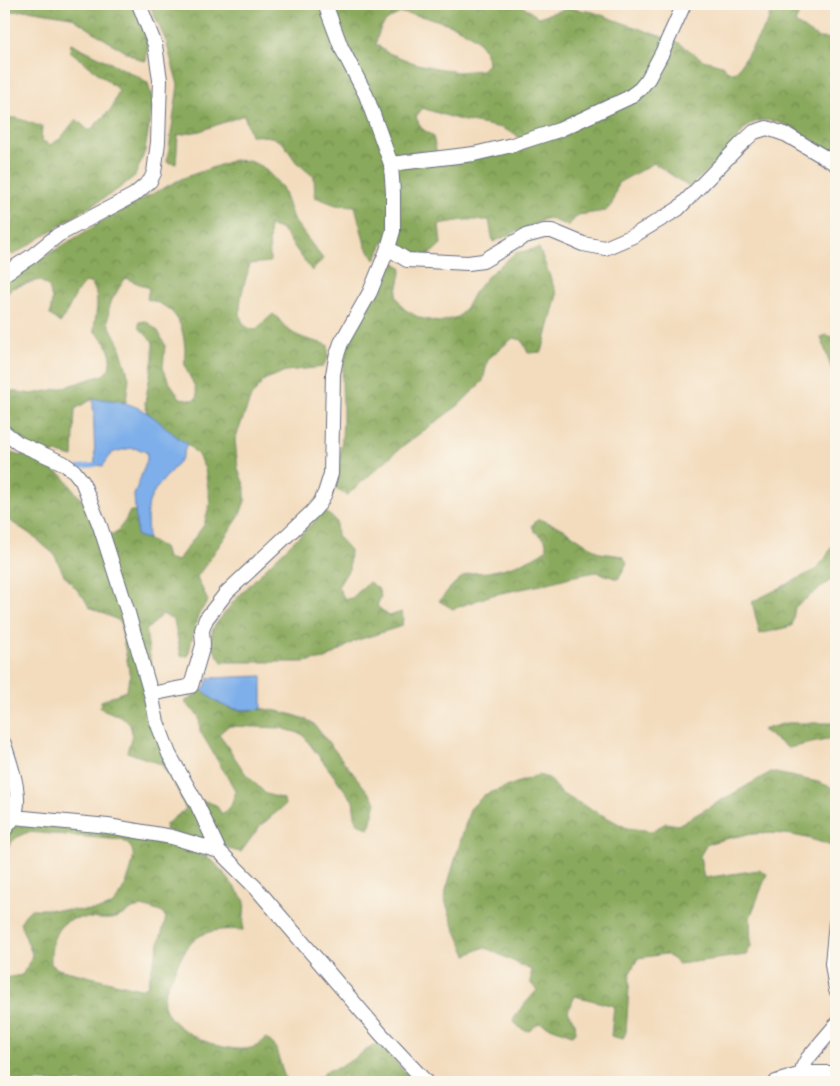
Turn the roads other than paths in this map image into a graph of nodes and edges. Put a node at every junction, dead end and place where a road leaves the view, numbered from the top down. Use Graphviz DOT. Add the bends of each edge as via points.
graph roads {
  1 [pos="139,4"];
  2 [pos="325,4"];
  3 [pos="684,4"];
  4 [pos="390,164"];
  5 [pos="836,164"];
  6 [pos="388,248"];
  7 [pos="4,274"];
  8 [pos="4,432"];
  9 [pos="151,694"];
  10 [pos="4,744"];
  11 [pos="14,817"];
  12 [pos="4,831"];
  13 [pos="220,851"];
  14 [pos="836,922"];
  15 [pos="836,990"];
  16 [pos="836,1026"];
  17 [pos="805,1073"];
  18 [pos="836,1073"];
  19 [pos="426,1082"];
  20 [pos="776,1082"];
  1 -- 7 [label="street" via="155,45 160,80 158,142 150,182 134,195 58,235"];
  2 -- 4 [label="street" via="341,47 366,95"];
  3 -- 4 [label="street" via="648,79 628,98 559,130 512,145 474,154"];
  4 -- 6 [label="street" via="393,231"];
  5 -- 6 [label="street" via="787,135 767,128 754,132 740,144 678,209 633,236 605,248 544,231 525,236 483,261 468,263 407,260"];
  6 -- 9 [label="street" via="370,292 336,358 331,474 326,493 312,512 228,592 206,619 202,630 203,645 191,686"];
  8 -- 9 [label="street" via="63,463 82,481 103,535"];
  9 -- 13 [label="street" via="169,754"];
  10 -- 11 [label="street" via="16,794"];
  11 -- 12 [label="street"];
  11 -- 13 [label="street" via="108,826"];
  13 -- 19 [label="street"];
  14 -- 15 [label="street" via="832,964"];
  16 -- 17 [label="street" via="808,1058 803,1067"];
  17 -- 18 [label="street"];
  17 -- 20 [label="street"];
}
